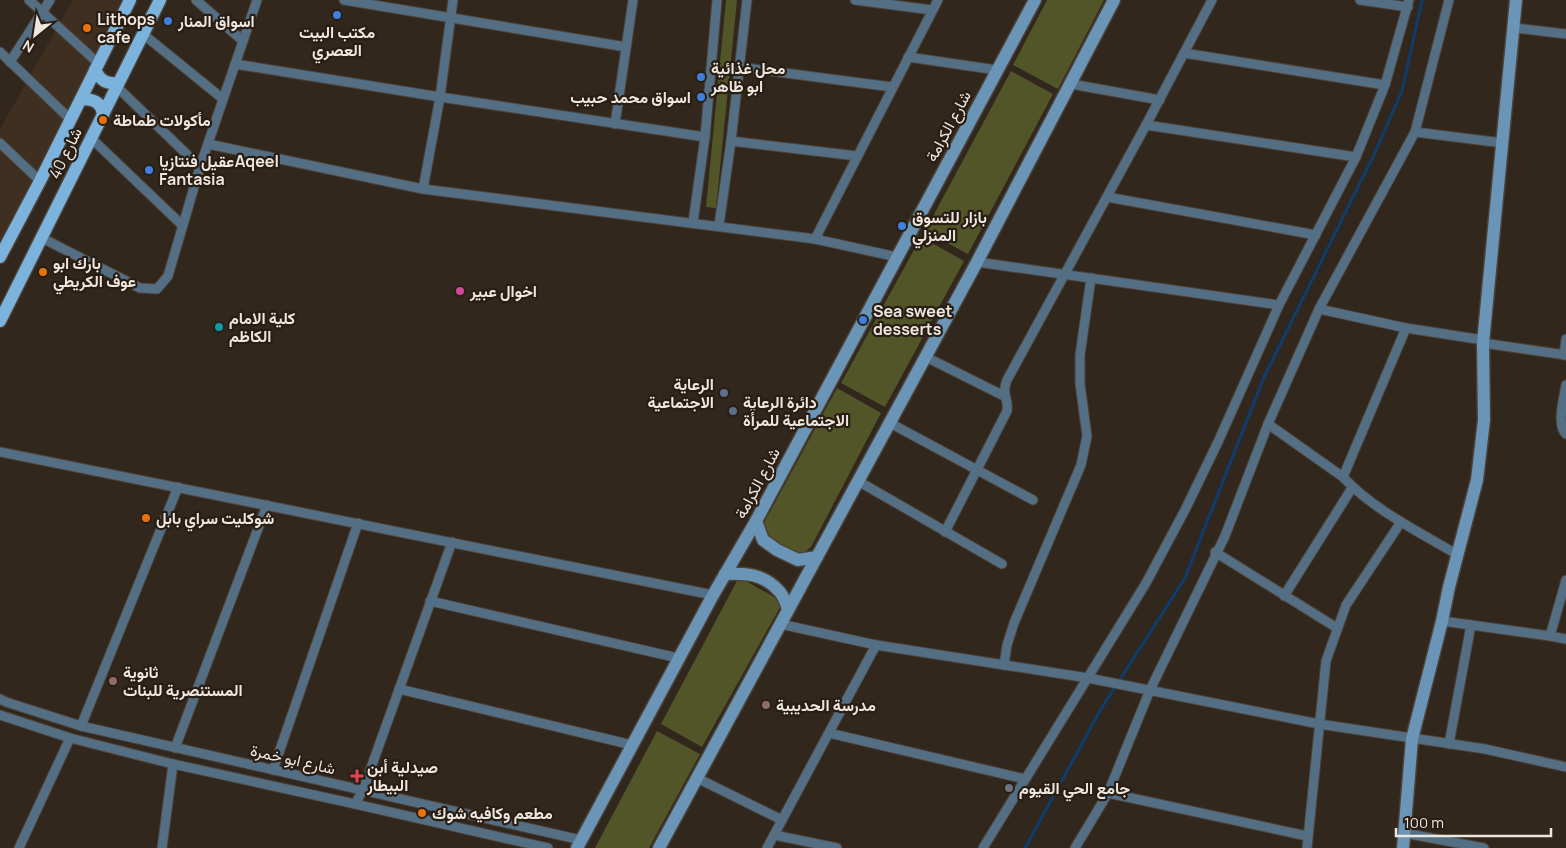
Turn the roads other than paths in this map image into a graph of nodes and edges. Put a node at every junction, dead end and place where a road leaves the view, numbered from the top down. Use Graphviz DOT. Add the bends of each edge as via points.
graph roads {
  1 [pos="29,0"];
  2 [pos="50,0"];
  3 [pos="130,0"];
  4 [pos="160,0"];
  5 [pos="196,0"];
  6 [pos="257,0"];
  7 [pos="344,0"];
  8 [pos="453,0"];
  9 [pos="633,0"];
  10 [pos="717,0"];
  11 [pos="746,0"];
  12 [pos="856,0"];
  13 [pos="938,0"];
  14 [pos="1035,0"];
  15 [pos="1114,0"];
  16 [pos="1212,0"];
  17 [pos="1360,0"];
  18 [pos="1449,0"];
  19 [pos="1516,0"];
  20 [pos="1408,3"];
  21 [pos="932,10"];
  22 [pos="42,12"];
  23 [pos="451,18"];
  24 [pos="1514,28"];
  25 [pos="143,34"];
  26 [pos="1566,34"];
  27 [pos="243,41"];
  28 [pos="626,47"];
  29 [pos="0,52"];
  30 [pos="1184,53"];
  31 [pos="908,57"];
  32 [pos="10,62"];
  33 [pos="236,64"];
  34 [pos="97,67"];
  35 [pos="739,67"];
  36 [pos="997,70"];
  37 [pos="1071,84"];
  38 [pos="117,85"];
  39 [pos="1384,85"];
  40 [pos="892,87"];
  41 [pos="440,97"];
  42 [pos="81,99"];
  43 [pos="223,99"];
  44 [pos="1160,100"];
  45 [pos="103,114"];
  46 [pos="70,120"];
  47 [pos="615,124"];
  48 [pos="1146,125"];
  49 [pos="1415,132"];
  50 [pos="704,137"];
  51 [pos="91,138"];
  52 [pos="731,141"];
  53 [pos="1503,142"];
  54 [pos="0,143"];
  55 [pos="208,144"];
  56 [pos="857,156"];
  57 [pos="1356,157"];
  58 [pos="200,167"];
  59 [pos="40,181"];
  60 [pos="423,189"];
  61 [pos="1107,197"];
  62 [pos="693,222"];
  63 [pos="182,224"];
  64 [pos="719,225"];
  65 [pos="1316,235"];
  66 [pos="42,238"];
  67 [pos="815,239"];
  68 [pos="3,240"];
  69 [pos="0,257"];
  70 [pos="897,257"];
  71 [pos="977,262"];
  72 [pos="1065,274"];
  73 [pos="1091,278"];
  74 [pos="1279,305"];
  75 [pos="1319,308"];
  76 [pos="0,321"];
  77 [pos="1406,328"];
  78 [pos="1566,339"];
  79 [pos="1483,341"];
  80 [pos="1565,355"];
  81 [pos="926,357"];
  82 [pos="1566,385"];
  83 [pos="1004,396"];
  84 [pos="890,423"];
  85 [pos="1268,424"];
  86 [pos="1566,434"];
  87 [pos="0,452"];
  88 [pos="976,470"];
  89 [pos="1343,477"];
  90 [pos="858,481"];
  91 [pos="178,487"];
  92 [pos="1352,488"];
  93 [pos="1033,500"];
  94 [pos="267,505"];
  95 [pos="756,521"];
  96 [pos="1401,522"];
  97 [pos="358,523"];
  98 [pos="945,532"];
  99 [pos="452,542"];
  100 [pos="1216,552"];
  101 [pos="1458,556"];
  102 [pos="817,557"];
  103 [pos="1002,564"];
  104 [pos="725,574"];
  105 [pos="1566,580"];
  106 [pos="713,594"];
  107 [pos="1284,596"];
  108 [pos="430,601"];
  109 [pos="788,609"];
  110 [pos="1442,621"];
  111 [pos="780,624"];
  112 [pos="1471,624"];
  113 [pos="1338,628"];
  114 [pos="1550,636"];
  115 [pos="1566,639"];
  116 [pos="876,645"];
  117 [pos="678,658"];
  118 [pos="1004,665"];
  119 [pos="1088,678"];
  120 [pos="399,689"];
  121 [pos="1150,690"];
  122 [pos="0,699"];
  123 [pos="0,715"];
  124 [pos="65,720"];
  125 [pos="1319,724"];
  126 [pos="81,726"];
  127 [pos="829,734"];
  128 [pos="65,737"];
  129 [pos="1412,739"];
  130 [pos="1449,744"];
  131 [pos="632,745"];
  132 [pos="175,748"];
  133 [pos="172,764"];
  134 [pos="1566,767"];
  135 [pos="273,770"];
  136 [pos="697,778"];
  137 [pos="1025,779"];
  138 [pos="363,790"];
  139 [pos="1108,793"];
  140 [pos="356,804"];
  141 [pos="782,820"];
  142 [pos="1404,833"];
  143 [pos="774,835"];
  144 [pos="1307,836"];
  145 [pos="579,844"];
  146 [pos="20,848"];
  147 [pos="162,848"];
  148 [pos="548,848"];
  149 [pos="659,848"];
  150 [pos="767,848"];
  151 [pos="837,848"];
  152 [pos="983,848"];
  153 [pos="1075,848"];
  154 [pos="1306,848"];
  155 [pos="1403,848"];
  156 [pos="1484,848"];
  1 -- 22 [label="street"];
  2 -- 22 [label="street"];
  3 -- 34 [label="main road, شارع 40"];
  4 -- 25 [label="main road, شارع 40"];
  5 -- 27 [label="street"];
  6 -- 27 [label="street"];
  7 -- 23 [label="street"];
  8 -- 23 [label="street"];
  9 -- 28 [label="street"];
  10 -- 50 [label="street"];
  11 -- 35 [label="street"];
  12 -- 21 [label="street"];
  13 -- 21 [label="street"];
  14 -- 36 [label="street, شارع الكرامة"];
  15 -- 37 [label="street"];
  16 -- 30 [label="street"];
  17 -- 20 [label="street"];
  18 -- 49 [label="street"];
  19 -- 24 [label="street"];
  20 -- 39 [label="street"];
  21 -- 31 [label="street"];
  22 -- 32 [label="street"];
  22 -- 34 [label="street"];
  23 -- 28 [label="street"];
  23 -- 41 [label="street"];
  24 -- 26 [label="street"];
  24 -- 53 [label="street"];
  25 -- 38 [label="main road, شارع 40"];
  25 -- 43 [label="street"];
  27 -- 33 [label="street"];
  28 -- 47 [label="street"];
  29 -- 32 [label="street"];
  30 -- 39 [label="street"];
  30 -- 44 [label="street"];
  31 -- 36 [label="street"];
  31 -- 40 [label="street"];
  32 -- 46 [label="street"];
  33 -- 41 [label="street"];
  33 -- 43 [label="street"];
  34 -- 38 [label="main road" via="100,78"];
  34 -- 42 [label="main road, شارع 40"];
  35 -- 40 [label="street"];
  35 -- 52 [label="street"];
  36 -- 70 [label="street, شارع الكرامة"];
  37 -- 44 [label="street"];
  37 -- 71 [label="street"];
  38 -- 45 [label="main road, شارع 40"];
  38 -- 58 [label="street"];
  39 -- 57 [label="street"];
  40 -- 56 [label="street"];
  41 -- 47 [label="street"];
  41 -- 60 [label="street"];
  42 -- 45 [label="main road" via="98,102"];
  42 -- 46 [label="main road, شارع 40"];
  43 -- 55 [label="street"];
  44 -- 48 [label="street"];
  45 -- 51 [label="main road, شارع 40"];
  46 -- 59 [label="main road, شارع 40"];
  47 -- 50 [label="street"];
  48 -- 57 [label="street"];
  48 -- 61 [label="street"];
  49 -- 53 [label="street"];
  49 -- 75 [label="street"];
  50 -- 62 [label="street"];
  51 -- 63 [label="street"];
  51 -- 66 [label="main road, شارع 40"];
  52 -- 56 [label="street"];
  52 -- 64 [label="street"];
  53 -- 79 [label="street"];
  54 -- 59 [label="street"];
  55 -- 58 [label="street"];
  55 -- 60 [label="street"];
  56 -- 67 [label="street"];
  57 -- 65 [label="street"];
  58 -- 63 [label="street"];
  59 -- 68 [label="main road, شارع 40"];
  60 -- 62 [label="street"];
  61 -- 65 [label="street"];
  61 -- 72 [label="street"];
  62 -- 64 [label="street"];
  63 -- 66 [label="street" via="168,276 157,290 140,288"];
  64 -- 67 [label="street"];
  65 -- 74 [label="street"];
  66 -- 76 [label="main road, شارع 40"];
  67 -- 70 [label="street"];
  68 -- 69 [label="main road, شارع 40"];
  70 -- 95 [label="street, شارع الكرامة"];
  71 -- 72 [label="street"];
  71 -- 81 [label="street"];
  72 -- 73 [label="street"];
  72 -- 83 [label="street" via="1007,380"];
  73 -- 74 [label="street"];
  73 -- 118 [label="street" via="1080,355 1087,436 1081,465 1014,623"];
  74 -- 119 [label="street" via="1185,510 1146,583"];
  75 -- 77 [label="street"];
  75 -- 85 [label="street"];
  77 -- 79 [label="street"];
  77 -- 89 [label="street"];
  78 -- 80 [label="street"];
  79 -- 80 [label="street"];
  79 -- 101 [label="street" via="1484,420 1477,480"];
  81 -- 83 [label="street"];
  81 -- 84 [label="street"];
  82 -- 86 [label="street" via="1561,424"];
  83 -- 88 [label="street" via="1007,411"];
  84 -- 88 [label="street"];
  84 -- 90 [label="street"];
  85 -- 89 [label="street"];
  85 -- 100 [label="street"];
  87 -- 91 [label="street"];
  88 -- 93 [label="street"];
  88 -- 98 [label="street"];
  89 -- 92 [label="street"];
  90 -- 98 [label="street"];
  90 -- 102 [label="street"];
  91 -- 94 [label="street"];
  91 -- 126 [label="street"];
  92 -- 96 [label="street"];
  92 -- 107 [label="street"];
  94 -- 97 [label="street"];
  94 -- 132 [label="street"];
  95 -- 102 [label="street" via="763,540 777,550 798,560"];
  95 -- 104 [label="street, شارع الكرامة"];
  96 -- 101 [label="street"];
  96 -- 113 [label="street" via="1346,605"];
  97 -- 99 [label="street"];
  97 -- 135 [label="street"];
  98 -- 103 [label="street"];
  99 -- 106 [label="street"];
  99 -- 108 [label="street"];
  100 -- 107 [label="street"];
  100 -- 121 [label="street"];
  101 -- 110 [label="street"];
  102 -- 109 [label="street"];
  104 -- 106 [label="street, شارع الكرامة"];
  104 -- 109 [label="street" via="749,574 766,582 780,592"];
  105 -- 114 [label="street"];
  106 -- 117 [label="street, شارع الكرامة"];
  107 -- 113 [label="street"];
  108 -- 117 [label="street"];
  108 -- 120 [label="street"];
  109 -- 111 [label="street"];
  110 -- 112 [label="street"];
  110 -- 129 [label="street"];
  111 -- 116 [label="street"];
  111 -- 136 [label="street"];
  112 -- 114 [label="street"];
  112 -- 130 [label="street"];
  113 -- 125 [label="street" via="1326,661"];
  114 -- 115 [label="street"];
  116 -- 118 [label="street"];
  116 -- 127 [label="street"];
  117 -- 131 [label="street, شارع الكرامة"];
  118 -- 119 [label="street"];
  119 -- 121 [label="street"];
  119 -- 137 [label="street"];
  120 -- 131 [label="street"];
  120 -- 138 [label="street"];
  121 -- 125 [label="street"];
  121 -- 139 [label="street"];
  122 -- 124 [label="street, شارع ابو خمرة"];
  123 -- 128 [label="street, شارع ابو خمرة"];
  124 -- 126 [label="street, شارع ابو خمرة"];
  124 -- 128 [label="street"];
  125 -- 129 [label="street"];
  125 -- 144 [label="street"];
  126 -- 132 [label="street, شارع ابو خمرة"];
  127 -- 137 [label="street"];
  127 -- 141 [label="street"];
  128 -- 133 [label="street, شارع ابو خمرة"];
  128 -- 146 [label="street"];
  129 -- 130 [label="street"];
  129 -- 142 [label="street"];
  130 -- 134 [label="street"];
  131 -- 145 [label="street, شارع الكرامة"];
  132 -- 135 [label="street, شارع ابو خمرة"];
  133 -- 140 [label="street, شارع ابو خمرة"];
  133 -- 147 [label="street"];
  135 -- 138 [label="street, شارع ابو خمرة"];
  136 -- 141 [label="street"];
  136 -- 149 [label="street"];
  137 -- 152 [label="street"];
  138 -- 140 [label="street"];
  138 -- 145 [label="street, شارع ابو خمرة"];
  139 -- 144 [label="street"];
  139 -- 153 [label="street"];
  140 -- 148 [label="street, شارع ابو خمرة"];
  141 -- 143 [label="street"];
  142 -- 155 [label="street"];
  142 -- 156 [label="street"];
  143 -- 150 [label="street"];
  143 -- 151 [label="street"];
  144 -- 154 [label="street"];
}
